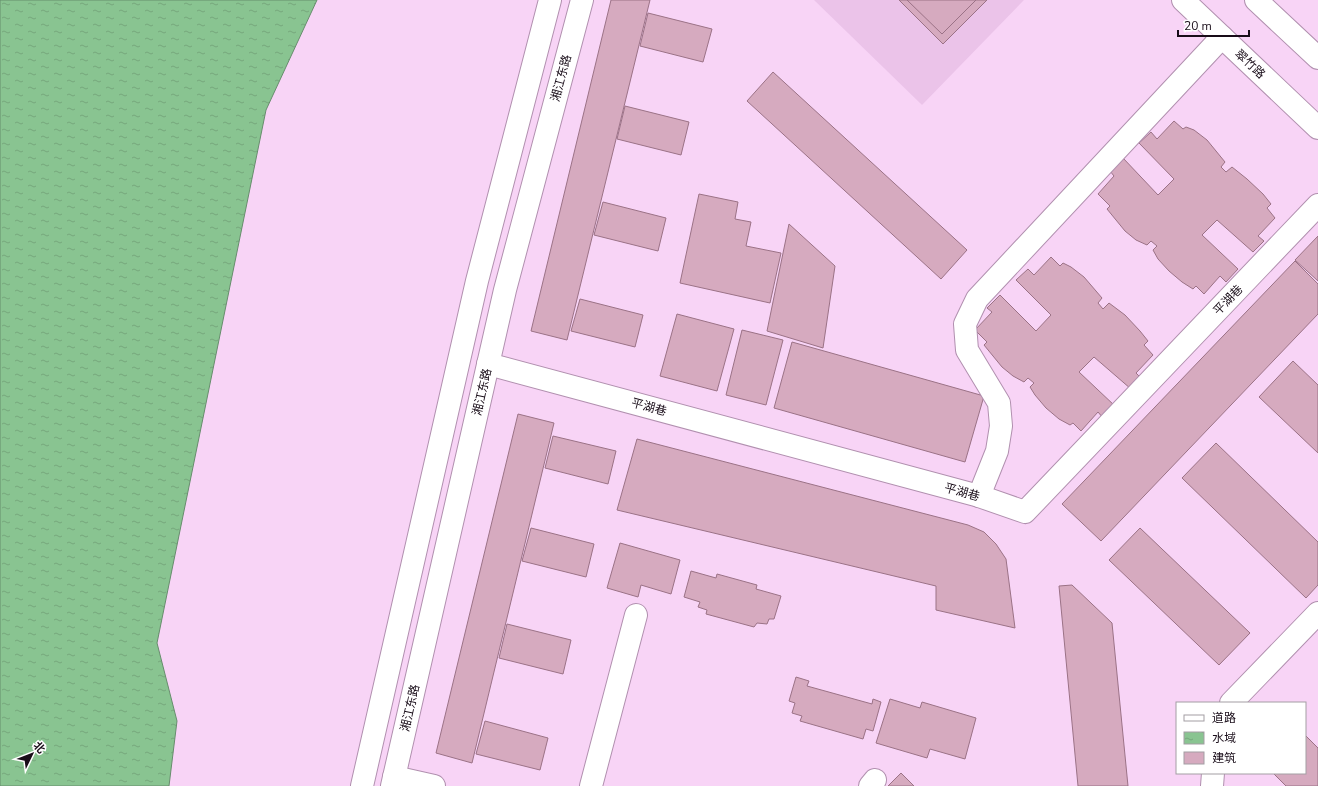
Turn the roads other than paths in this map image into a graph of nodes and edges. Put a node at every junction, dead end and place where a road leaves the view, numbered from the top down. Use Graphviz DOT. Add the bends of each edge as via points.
graph roads {
  1 [pos="550,0"];
  2 [pos="582,0"];
  3 [pos="1183,0"];
  4 [pos="1256,0"];
  5 [pos="1222,37"];
  6 [pos="1318,58"];
  7 [pos="1318,128"];
  8 [pos="1318,205"];
  9 [pos="488,364"];
  10 [pos="979,496"];
  11 [pos="1318,613"];
  12 [pos="636,615"];
  13 [pos="1232,702"];
  14 [pos="1214,774"];
  15 [pos="393,782"];
  16 [pos="362,786"];
  17 [pos="434,786"];
  18 [pos="591,786"];
  19 [pos="1212,786"];
  1 -- 16 [label="main road" via="477,281"];
  2 -- 9 [label="main road, 湘江东路" via="505,290"];
  3 -- 5 [label="main road, 翠竹路"];
  4 -- 6 [label="main road"];
  5 -- 7 [label="main road, 翠竹路"];
  5 -- 10 [label="main road" via="977,299 965,324 967,350 999,403 1001,426 997,450"];
  8 -- 10 [label="main road, 平湖巷" via="1026,512"];
  9 -- 10 [label="main road, 平湖巷"];
  9 -- 15 [label="main road, 湘江东路"];
  11 -- 13 [label="main road"];
  12 -- 18 [label="main road"];
  14 -- 19 [label="main road"];
  15 -- 17 [label="main road"];
}
